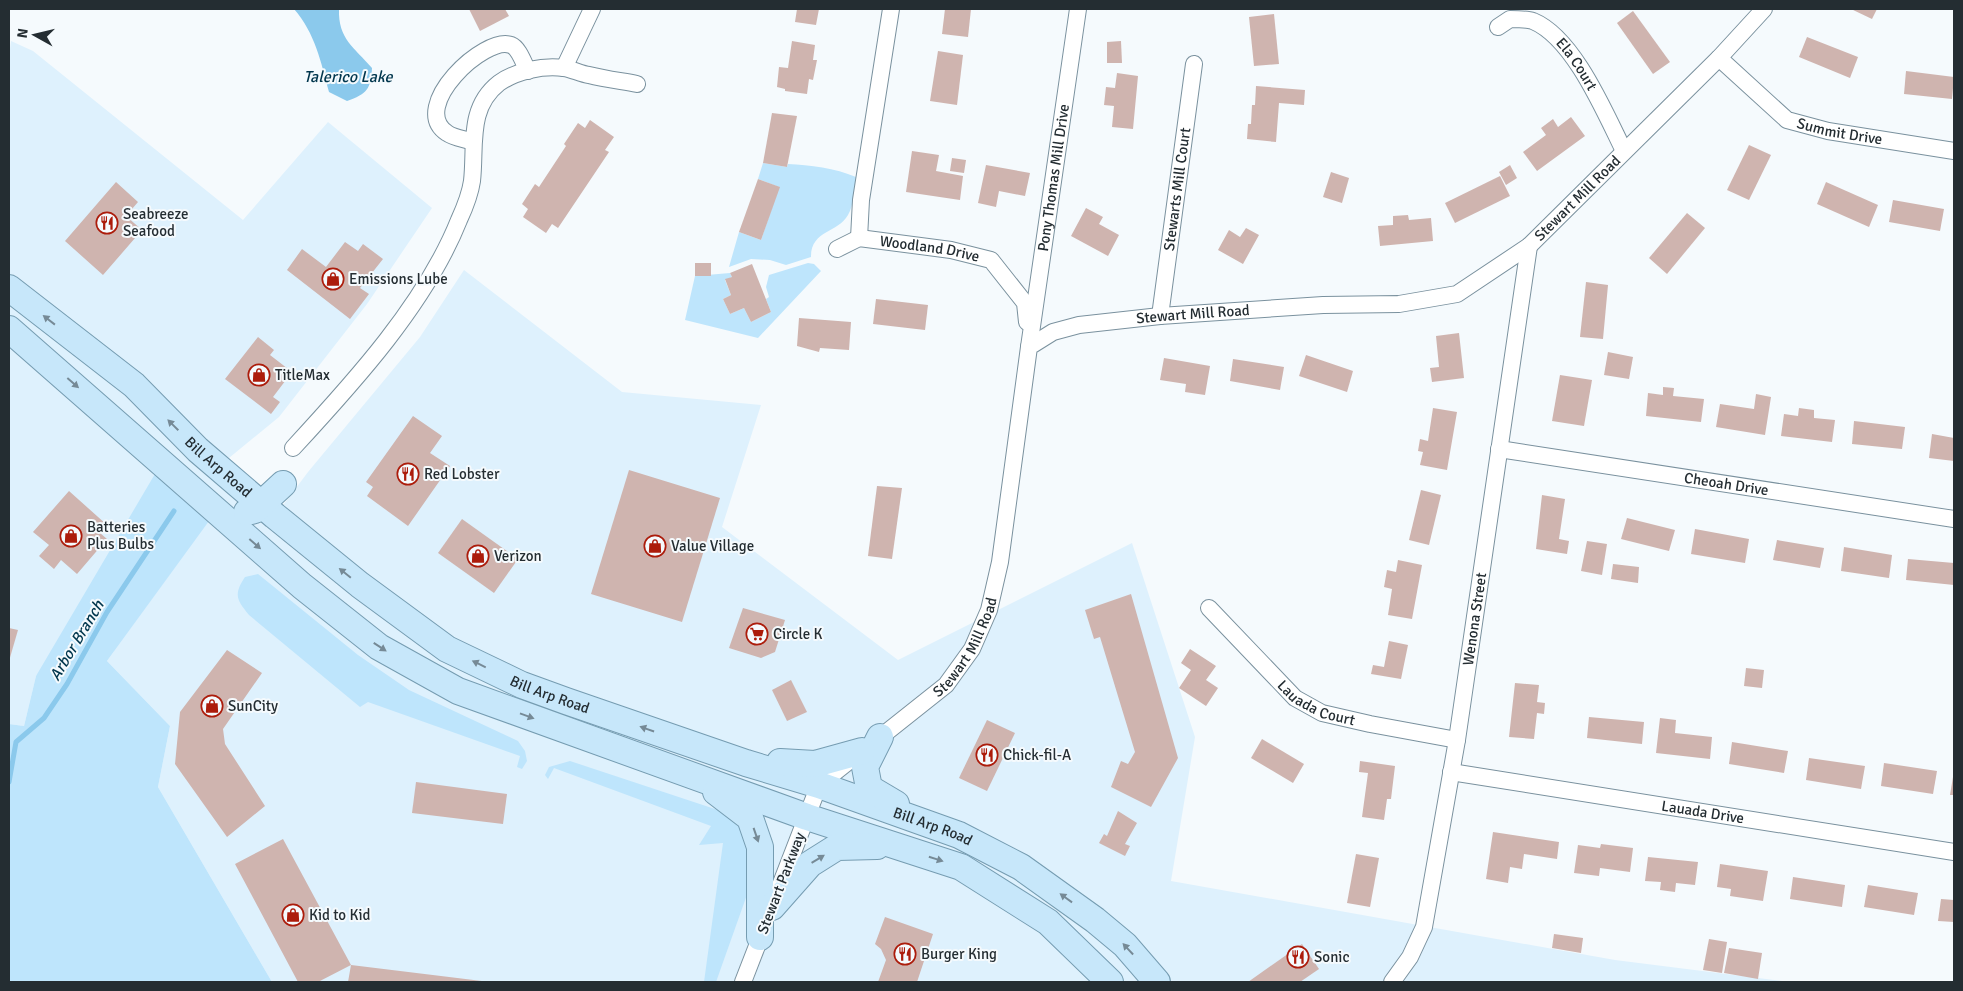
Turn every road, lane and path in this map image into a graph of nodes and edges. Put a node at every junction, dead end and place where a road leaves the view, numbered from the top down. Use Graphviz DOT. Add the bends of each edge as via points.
graph roads {
  1 [pos="592,9"];
  2 [pos="891,9"];
  3 [pos="1078,9"];
  4 [pos="1764,9"];
  5 [pos="1498,27"];
  6 [pos="1719,58"];
  7 [pos="1194,64"];
  8 [pos="564,68"];
  9 [pos="528,71"];
  10 [pos="637,84"];
  11 [pos="473,142"];
  12 [pos="1624,151"];
  13 [pos="1954,151"];
  14 [pos="859,238"];
  15 [pos="1529,246"];
  16 [pos="837,249"];
  17 [pos="9,288"];
  18 [pos="1160,316"];
  19 [pos="9,329"];
  20 [pos="1029,347"];
  21 [pos="293,448"];
  22 [pos="1499,449"];
  23 [pos="179,477"];
  24 [pos="283,484"];
  25 [pos="261,504"];
  26 [pos="1954,519"];
  27 [pos="1209,608"];
  28 [pos="1457,740"];
  29 [pos="871,744"];
  30 [pos="746,763"];
  31 [pos="1451,772"];
  32 [pos="698,778"];
  33 [pos="819,785"];
  34 [pos="807,817"];
  35 [pos="959,835"];
  36 [pos="896,846"];
  37 [pos="1954,852"];
  38 [pos="772,907"];
  39 [pos="760,937"];
  40 [pos="743,982"];
  41 [pos="1110,982"];
  42 [pos="1158,982"];
  43 [pos="1392,982"];
  1 -- 8 [label="street"];
  2 -- 14 [label="street, Woodland Drive" via="861,200"];
  3 -- 20 [label="street, Pony Thomas Mill Drive"];
  4 -- 6 [label="street, Stewart Mill Road"];
  5 -- 12 [label="street, Ela Court" via="1510,19 1532,21 1556,36 1586,76"];
  6 -- 12 [label="street, Stewart Mill Road"];
  6 -- 13 [label="street, Summit Drive" via="1787,120 1828,131"];
  7 -- 18 [label="street, Stewarts Mill Court"];
  8 -- 9 [label="street"];
  8 -- 10 [label="street"];
  9 -- 11 [label="street" via="506,78 485,97 477,113"];
  9 -- 11 [label="street" via="516,50 511,45 503,45 488,50 465,65 450,80 436,109 438,118 448,134"];
  11 -- 21 [label="street" via="470,195 449,245 395,329"];
  12 -- 15 [label="street, Stewart Mill Road"];
  14 -- 16 [label="street, Woodland Drive"];
  14 -- 20 [label="street, Woodland Drive" via="951,250 991,260 1025,303"];
  15 -- 18 [label="street, Stewart Mill Road" via="1457,294 1399,304 1323,305"];
  15 -- 22 [label="street, Wenona Street"];
  25 -- 17 [label="main road, Bill Arp Road, one-way" via="198,450 134,385"];
  18 -- 20 [label="street, Stewart Mill Road" via="1079,325 1053,332"];
  19 -- 23 [label="main road, Bill Arp Road, one-way"];
  20 -- 29 [label="street, Stewart Mill Road" via="1000,562 989,610 972,649 946,685"];
  22 -- 26 [label="street, Cheoah Drive"];
  22 -- 28 [label="street, Wenona Street"];
  23 -- 25 [label="main road" via="207,488 234,510 246,513"];
  23 -- 32 [label="main road, Bill Arp Road, one-way" via="302,586 379,647 458,691"];
  24 -- 25 [label="main road"];
  30 -- 25 [label="main road, Bill Arp Road, one-way" via="522,685 447,649 360,585"];
  27 -- 28 [label="street, Lauada Court" via="1295,698 1322,713"];
  28 -- 31 [label="street, Wenona Street"];
  29 -- 30 [label="main road" via="815,764"];
  29 -- 33 [label="street, Stewart Mill Road"];
  29 -- 35 [label="main road" via="865,767 869,788"];
  30 -- 33 [label="main road, Bill Arp Road"];
  31 -- 37 [label="street, Lauada Drive"];
  31 -- 43 [label="street, Wenona Street" via="1424,927 1410,957"];
  32 -- 34 [label="main road, Bill Arp Road"];
  32 -- 39 [label="main road, one-way" via="750,818 760,847"];
  33 -- 34 [label="street, Stewart Parkway"];
  33 -- 35 [label="main road, Bill Arp Road"];
  34 -- 36 [label="main road, Bill Arp Road"];
  34 -- 38 [label="street, Stewart Parkway"];
  42 -- 35 [label="main road, Bill Arp Road, one-way" via="1125,946 1095,920 1021,867"];
  38 -- 36 [label="main road, one-way" via="810,864 837,847"];
  36 -- 41 [label="main road, Bill Arp Road, one-way" via="961,867 1048,922"];
  38 -- 39 [label="street, Stewart Parkway"];
  39 -- 40 [label="street, Stewart Parkway"];
}
